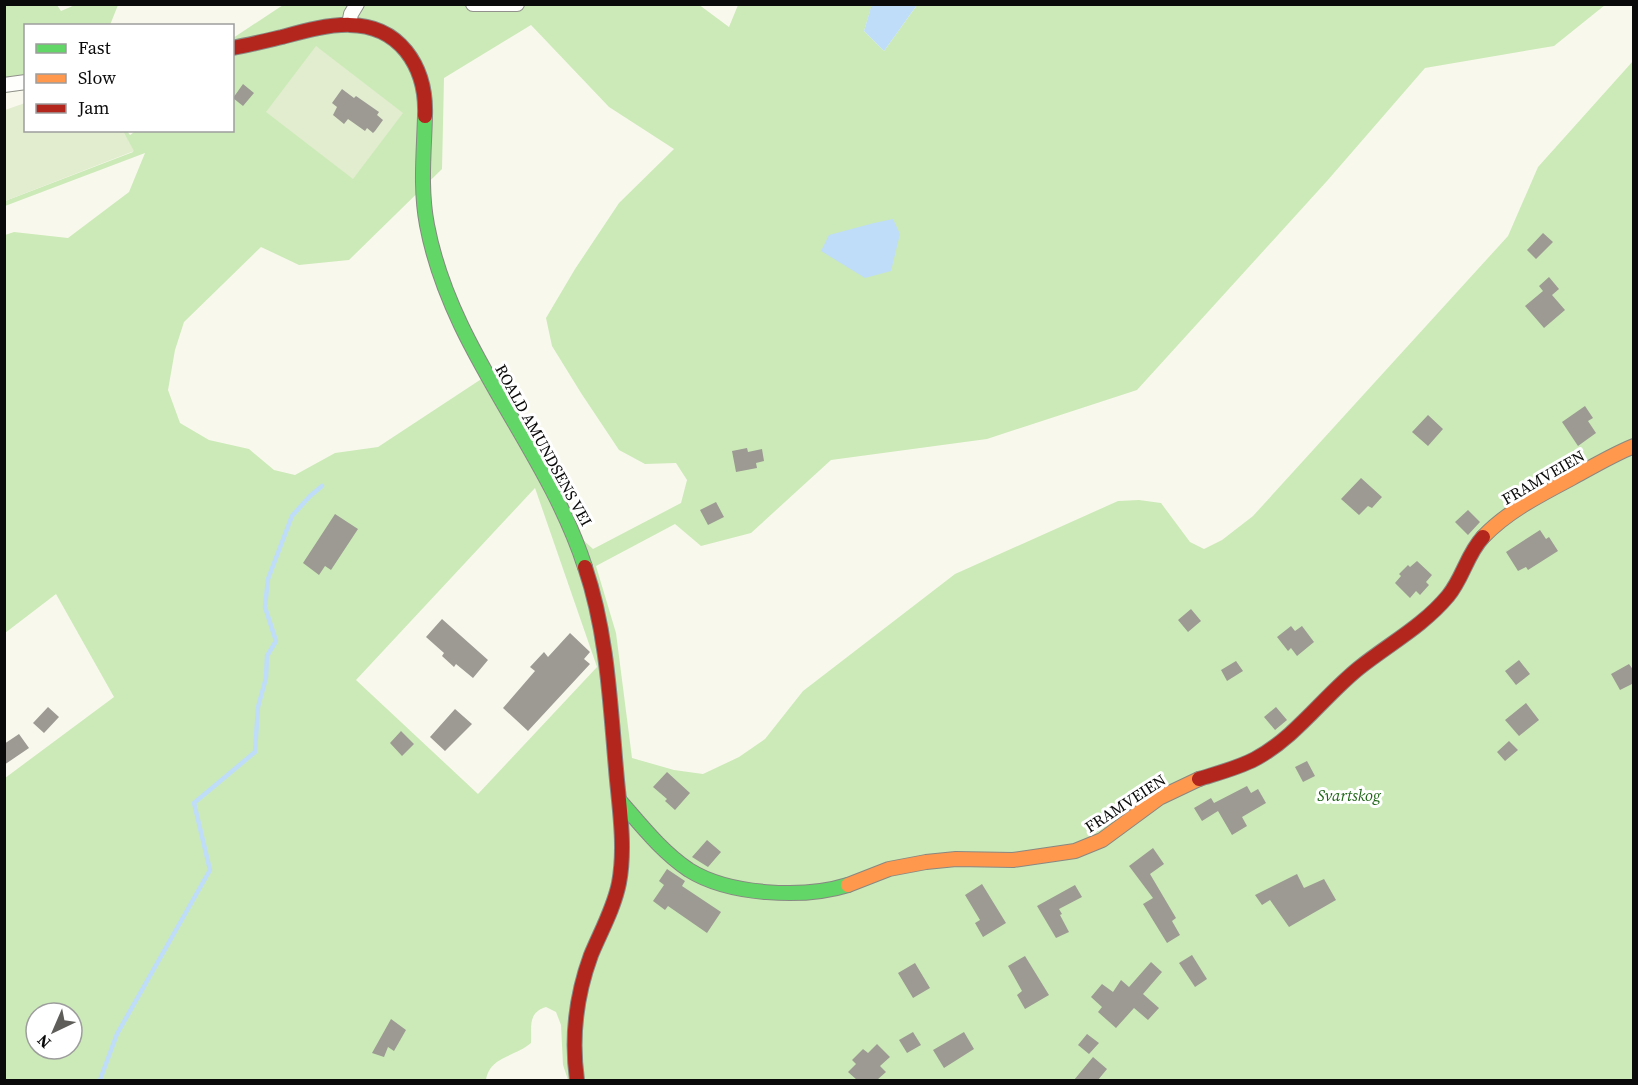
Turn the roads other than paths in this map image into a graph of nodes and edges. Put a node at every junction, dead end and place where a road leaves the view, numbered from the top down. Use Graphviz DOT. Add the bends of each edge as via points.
graph roads {
  1 [pos="357,4"];
  2 [pos="473,4"];
  3 [pos="517,4"];
  4 [pos="349,24"];
  5 [pos="234,47"];
  6 [pos="24,82"];
  7 [pos="4,85"];
  8 [pos="1634,446"];
  9 [pos="620,801"];
  10 [pos="577,1080"];
  1 -- 4 [label="street"];
  2 -- 3 [label="street"];
  4 -- 5 [label="street, ROALD AMUNDSENS VEI" via="326,24"];
  4 -- 9 [label="street, ROALD AMUNDSENS VEI" via="386,33 412,58 421,78 426,111 423,200 437,268 456,318 565,512 584,558 605,650"];
  6 -- 7 [label="street"];
  8 -- 9 [label="street, FRAMVEIEN" via="1543,493 1497,524 1481,538 1454,589 1430,615 1359,667 1272,748 1234,768 1172,790 1093,845 1022,859 918,863 882,869 840,886 781,892 728,886 688,869"];
  9 -- 10 [label="street, ROALD AMUNDSENS VEI" via="618,888 585,970 579,996"];
}
